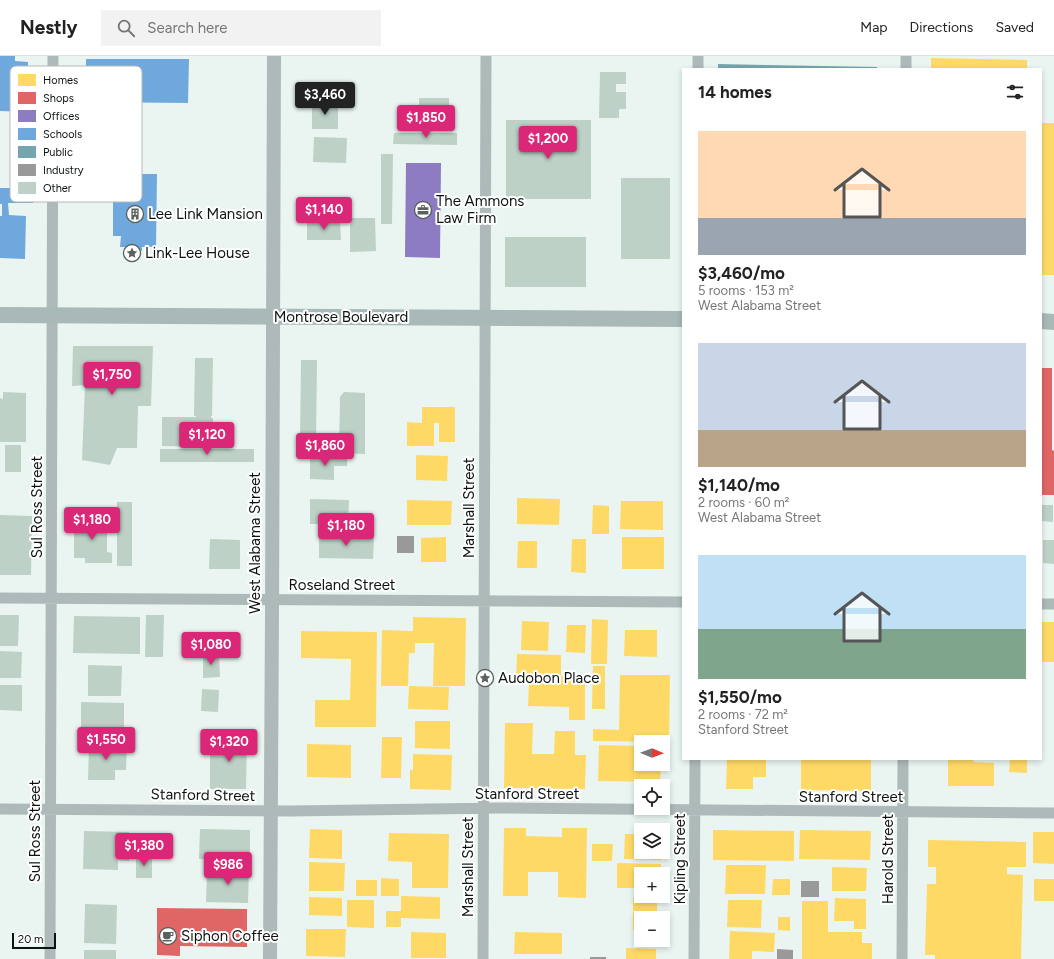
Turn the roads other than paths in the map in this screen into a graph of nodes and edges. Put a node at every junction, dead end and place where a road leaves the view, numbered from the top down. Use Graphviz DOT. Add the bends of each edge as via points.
graph roads {
  1 [pos="53,56"];
  2 [pos="274,56"];
  3 [pos="486,56"];
  4 [pos="698,56"];
  5 [pos="906,56"];
  6 [pos="53,66"];
  7 [pos="698,68"];
  8 [pos="906,68"];
  9 [pos="52,202"];
  10 [pos="0,315"];
  11 [pos="52,315"];
  12 [pos="273,316"];
  13 [pos="484,317"];
  14 [pos="682,319"];
  15 [pos="1042,321"];
  16 [pos="1054,322"];
  17 [pos="0,598"];
  18 [pos="51,598"];
  19 [pos="272,600"];
  20 [pos="484,601"];
  21 [pos="682,602"];
  22 [pos="1042,604"];
  23 [pos="1054,604"];
  24 [pos="695,760"];
  25 [pos="903,760"];
  26 [pos="0,809"];
  27 [pos="50,809"];
  28 [pos="484,809"];
  29 [pos="270,811"];
  30 [pos="695,811"];
  31 [pos="903,812"];
  32 [pos="1054,813"];
  33 [pos="50,959"];
  34 [pos="270,959"];
  35 [pos="483,959"];
  36 [pos="694,959"];
  37 [pos="902,959"];
  1 -- 6 [label="street, Sul Ross Street"];
  2 -- 12 [label="street, West Alabama Street"];
  3 -- 13 [label="street, Marshall Street"];
  4 -- 7 [label="street"];
  5 -- 8 [label="street"];
  9 -- 11 [label="street, Sul Ross Street"];
  10 -- 11 [label="main road, Montrose Boulevard"];
  11 -- 12 [label="main road, Montrose Boulevard"];
  11 -- 18 [label="street, Sul Ross Street"];
  12 -- 13 [label="main road, Montrose Boulevard"];
  12 -- 19 [label="street, West Alabama Street"];
  13 -- 14 [label="main road, Montrose Boulevard"];
  13 -- 20 [label="street, Marshall Street"];
  15 -- 16 [label="main road"];
  17 -- 18 [label="street, Roseland Street"];
  18 -- 19 [label="street, Roseland Street"];
  18 -- 27 [label="street, Sul Ross Street"];
  19 -- 20 [label="street, Roseland Street"];
  19 -- 29 [label="street, West Alabama Street"];
  20 -- 21 [label="street, Roseland Street"];
  20 -- 28 [label="street, Marshall Street"];
  22 -- 23 [label="street"];
  24 -- 30 [label="street, Kipling Street"];
  25 -- 31 [label="street, Harold Street"];
  26 -- 27 [label="street, Stanford Street"];
  27 -- 29 [label="street, Stanford Street"];
  27 -- 33 [label="street, Sul Ross Street"];
  28 -- 29 [label="street, Stanford Street"];
  28 -- 30 [label="street, Stanford Street"];
  28 -- 35 [label="street, Marshall Street"];
  29 -- 34 [label="street, West Alabama Street"];
  30 -- 31 [label="street, Stanford Street"];
  30 -- 36 [label="street, Kipling Street"];
  31 -- 32 [label="street, Stanford Street"];
  31 -- 37 [label="street, Harold Street"];
}
